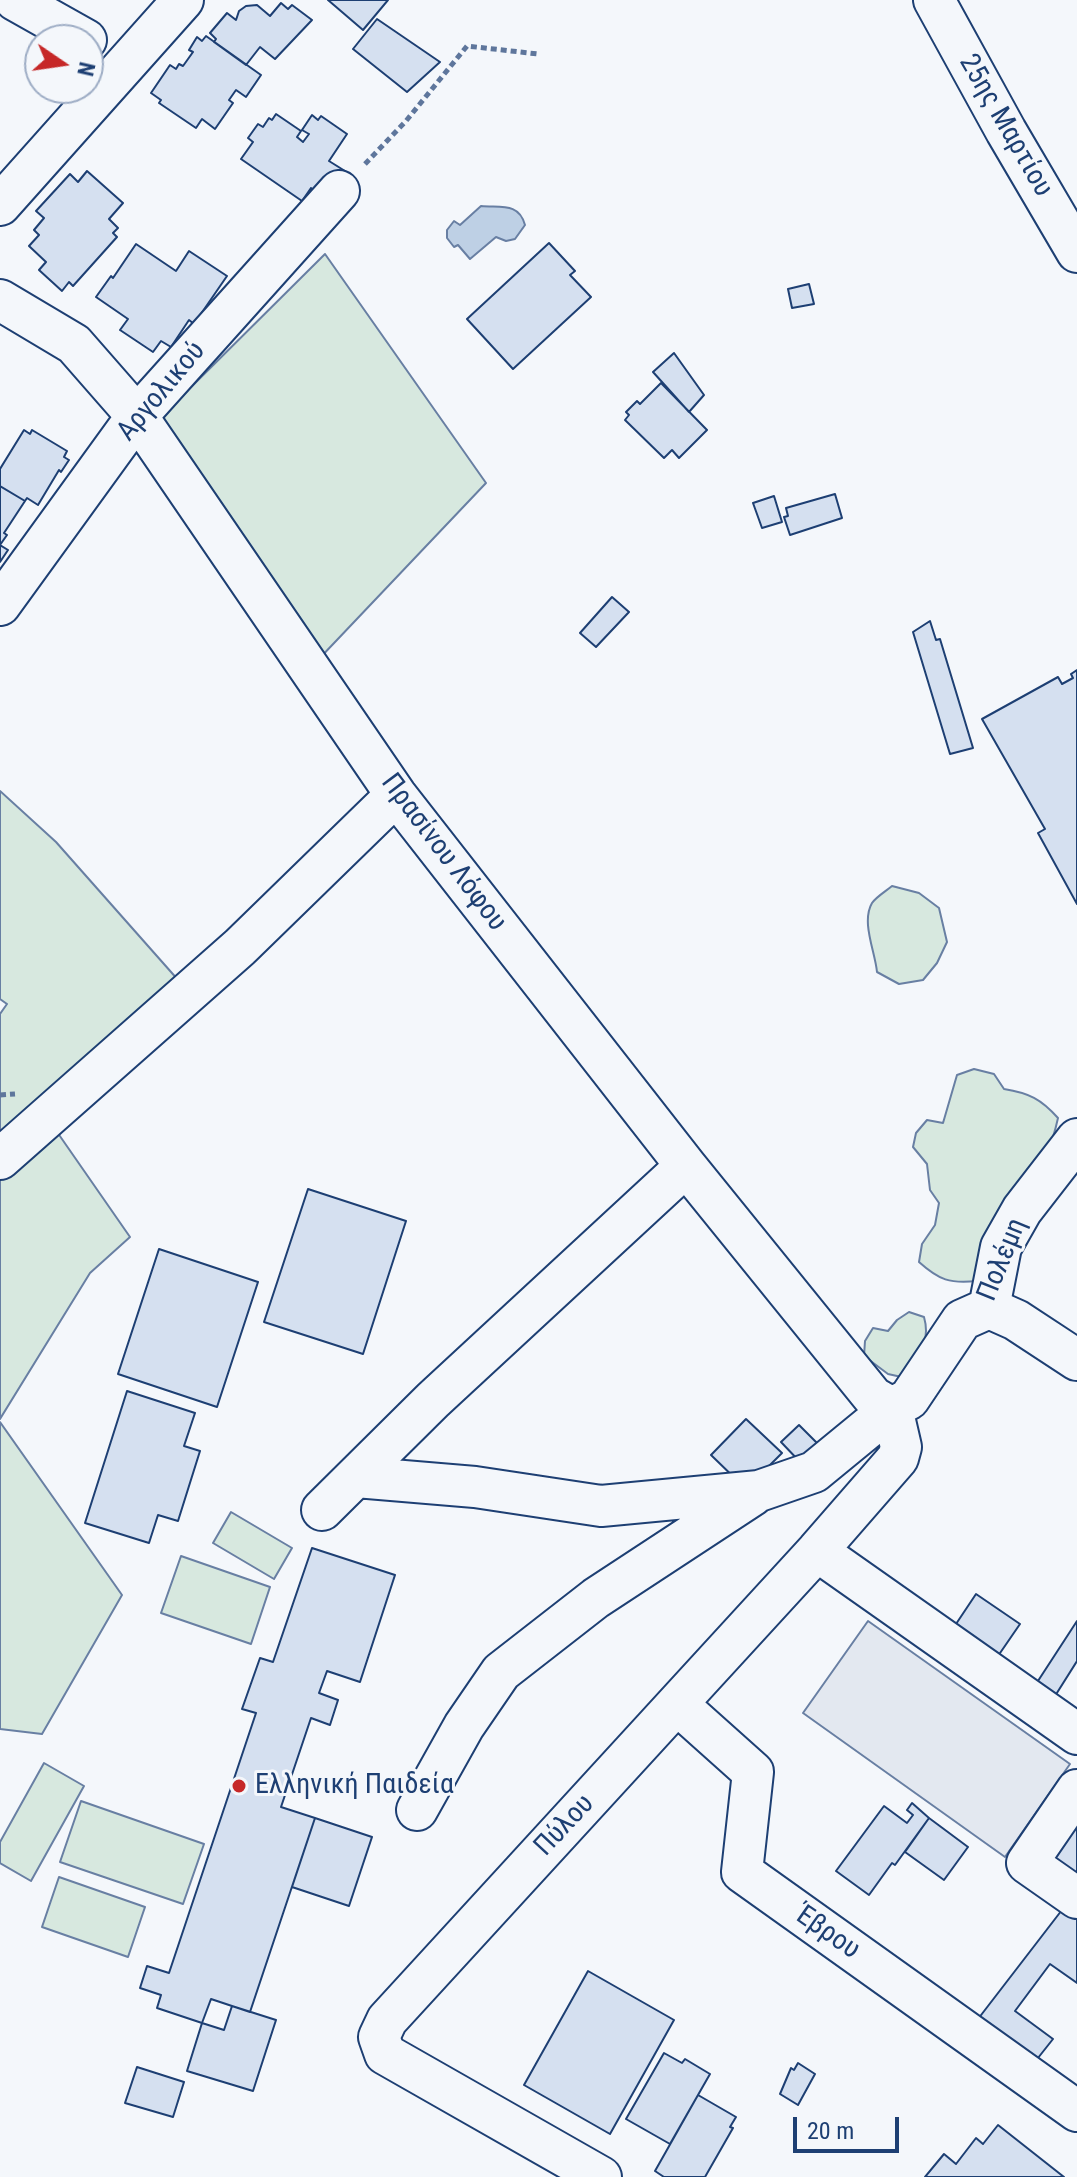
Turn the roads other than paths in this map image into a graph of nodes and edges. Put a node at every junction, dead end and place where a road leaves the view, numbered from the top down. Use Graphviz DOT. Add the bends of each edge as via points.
graph roads {
  1 [pos="15,0"];
  2 [pos="183,0"];
  3 [pos="934,0"];
  4 [pos="57,24"];
  5 [pos="104,51"];
  6 [pos="126,63"];
  7 [pos="339,191"];
  8 [pos="0,205"];
  9 [pos="1075,245"];
  10 [pos="0,300"];
  11 [pos="137,416"];
  12 [pos="0,605"];
  13 [pos="396,795"];
  14 [pos="1077,1139"];
  15 [pos="0,1159"];
  16 [pos="686,1166"];
  17 [pos="989,1308"];
  18 [pos="1077,1360"];
  19 [pos="892,1408"];
  20 [pos="356,1477"];
  21 [pos="759,1491"];
  22 [pos="322,1510"];
  23 [pos="817,1551"];
  24 [pos="677,1704"];
  25 [pos="1077,1734"];
  26 [pos="1077,1790"];
  27 [pos="417,1810"];
  28 [pos="1077,1898"];
  29 [pos="1077,2111"];
  30 [pos="601,2177"];
  1 -- 4 [label="street"];
  2 -- 6 [label="street"];
  3 -- 9 [label="street, 25ης Μαρτίου"];
  5 -- 6 [label="street"];
  6 -- 8 [label="street"];
  7 -- 11 [label="street, Αργολικού"];
  10 -- 11 [label="street, Πρασίνου Λόφου" via="74,344"];
  11 -- 12 [label="street, Αργολικού"];
  11 -- 13 [label="street, Πρασίνου Λόφου"];
  13 -- 15 [label="street" via="240,947"];
  13 -- 16 [label="street, Πρασίνου Λόφου"];
  14 -- 17 [label="street, Πολέμη" via="1022,1210 1001,1247"];
  16 -- 19 [label="street, Πρασίνου Λόφου" via="873,1397"];
  16 -- 20 [label="street"];
  17 -- 18 [label="street"];
  17 -- 19 [label="street, Πολέμη" via="962,1320 909,1399"];
  19 -- 21 [label="street, Πολέμη" via="814,1472"];
  19 -- 23 [label="street, Πύλου" via="901,1447 898,1458"];
  20 -- 21 [label="street" via="475,1487 601,1506"];
  20 -- 22 [label="street"];
  21 -- 27 [label="street" via="596,1598 501,1672"];
  23 -- 24 [label="street, Πύλου"];
  23 -- 25 [label="street"];
  24 -- 29 [label="street, Έβρου" via="753,1772 742,1872"];
  24 -- 30 [label="street, Πύλου" via="387,2020 379,2037 385,2054"];
  26 -- 28 [label="street" via="1027,1863"];
}
